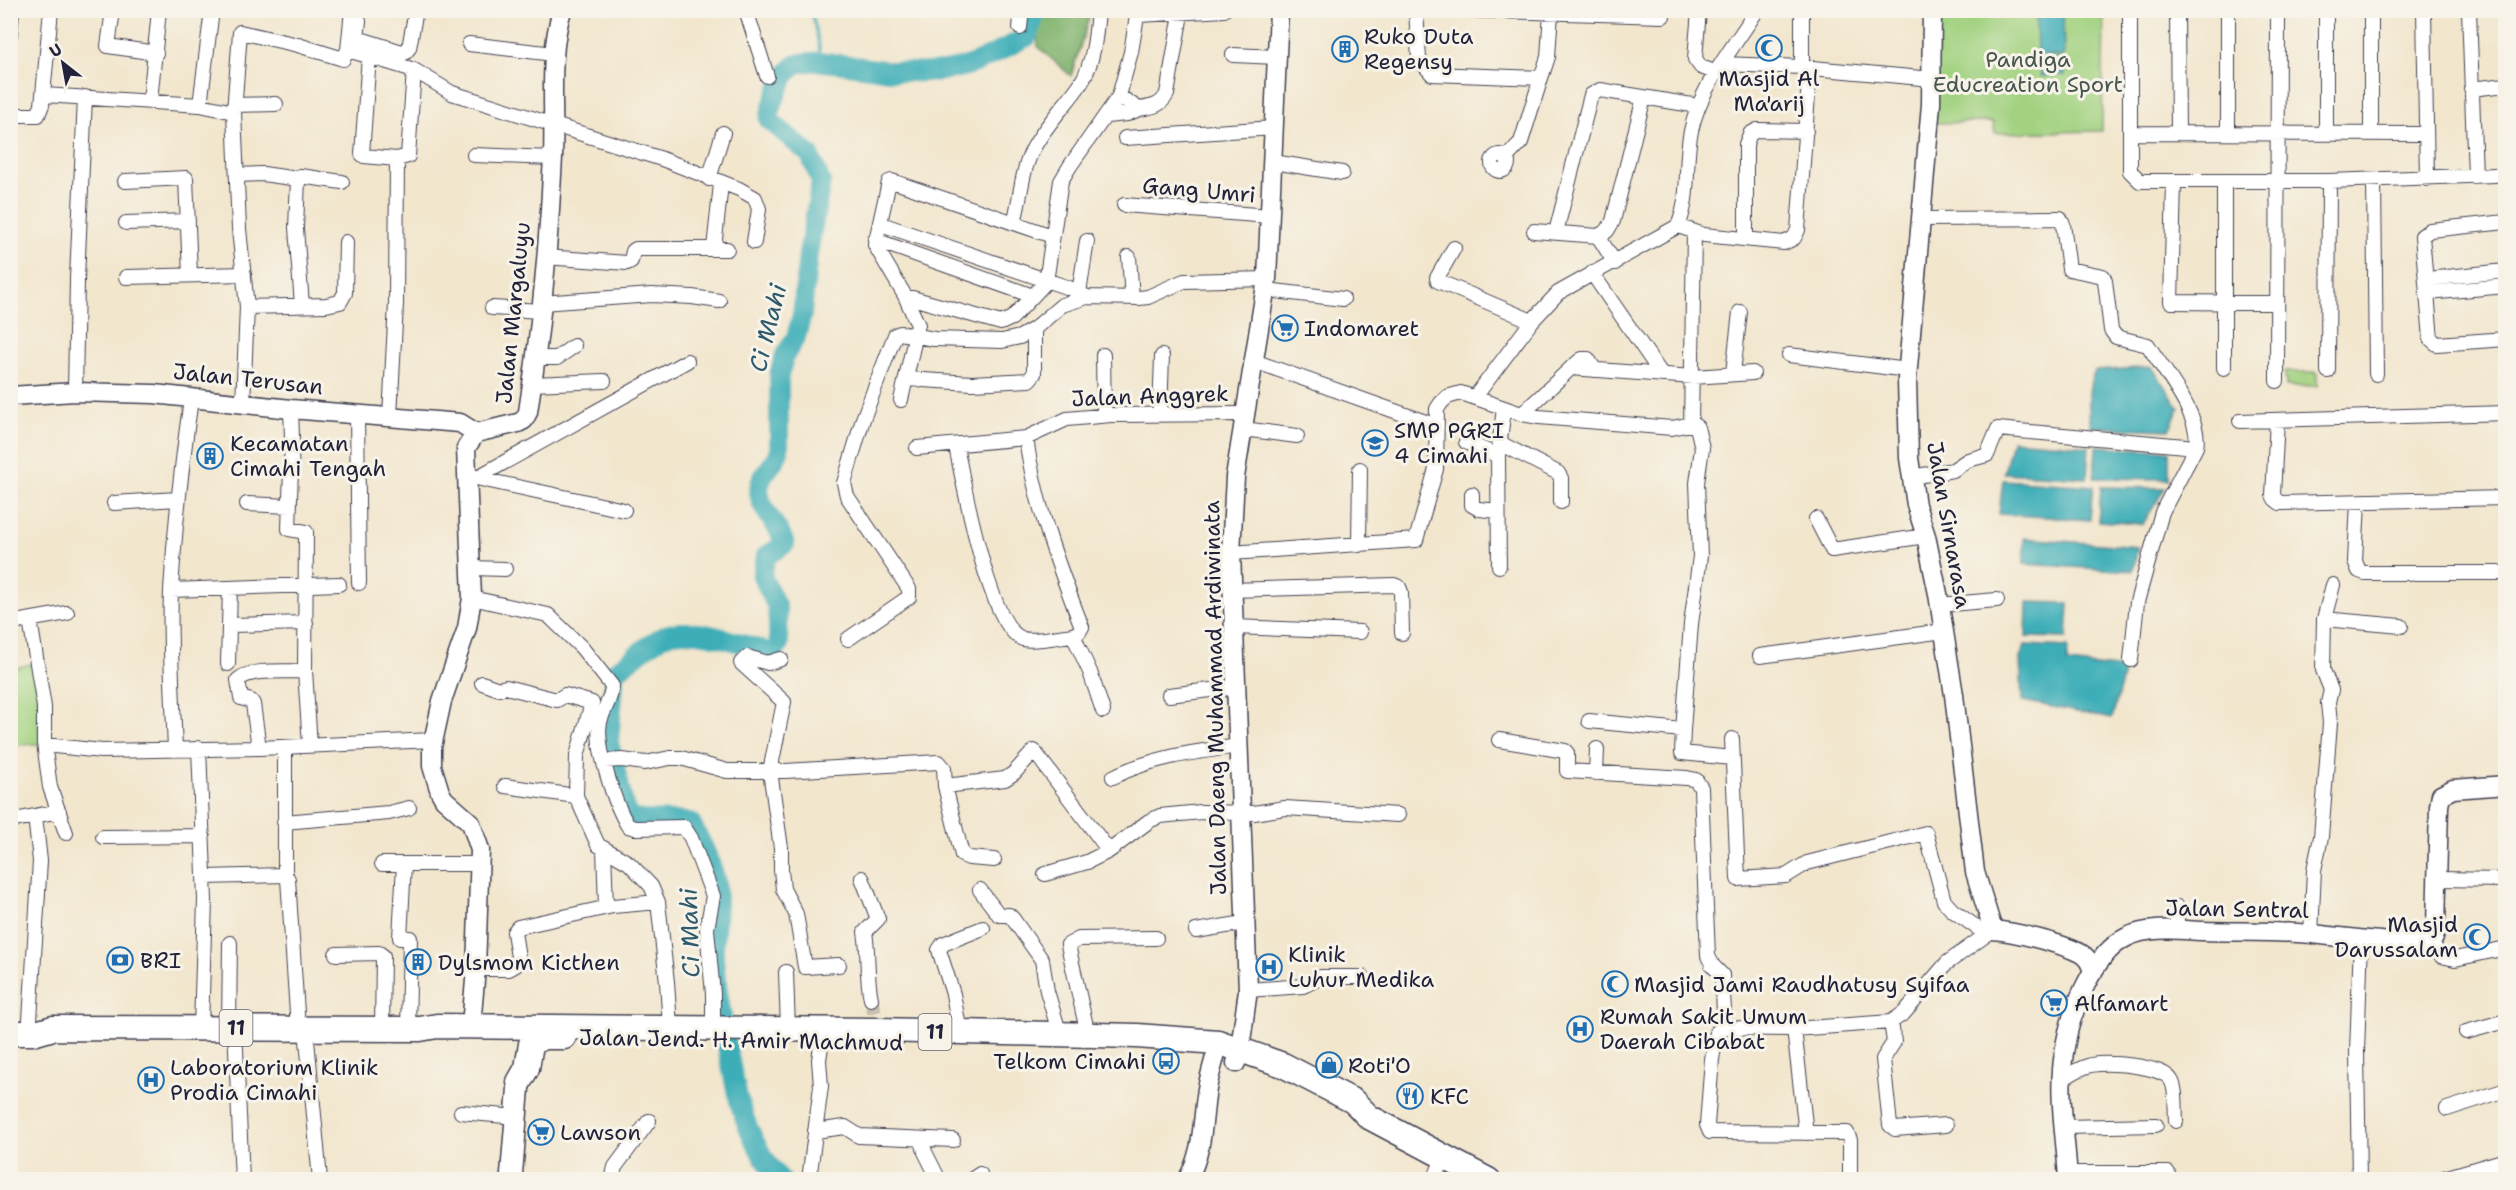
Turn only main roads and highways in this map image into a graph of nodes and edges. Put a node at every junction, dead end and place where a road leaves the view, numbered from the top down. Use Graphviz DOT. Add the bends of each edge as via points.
graph roads {
  1 [pos="562,10"];
  2 [pos="1279,10"];
  3 [pos="1932,10"];
  4 [pos="10,396"];
  5 [pos="476,433"];
  6 [pos="2505,785"];
  7 [pos="2093,972"];
  8 [pos="17,1024"];
  9 [pos="471,1026"];
  10 [pos="414,1029"];
  11 [pos="724,1032"];
  12 [pos="1227,1053"];
  13 [pos="519,1082"];
  14 [pos="2068,1176"];
  15 [pos="511,1179"];
  16 [pos="1187,1179"];
  17 [pos="1488,1179"];
  1 -- 5 [label="main road, Jalan Margaluyu" via="554,54 554,125 545,258 528,412 524,420"];
  2 -- 12 [label="main road, Jalan Daeng Muhammad Ardiwinata" via="1267,285 1235,477 1231,553 1248,990"];
  3 -- 7 [label="main road, Jalan Sirnarasa" via="1908,370 1911,477 1944,631 1975,872 1990,932 2045,941 2080,953 2091,963"];
  4 -- 5 [label="main road, Jalan Terusan" via="75,392 154,394 460,423"];
  5 -- 9 [label="main road" via="466,448 471,479 472,598 467,628 433,740 432,766 444,799 471,823 479,843"];
  6 -- 7 [label="main road, Jalan Sentral" via="2453,789 2441,795 2436,927 2430,942 2311,934 2145,932 2125,938"];
  7 -- 14 [label="main road, Jalan Sentral" via="2075,1008 2063,1055"];
  8 -- 10 [label="highway, Jalan Jend. H. Amir Machmud / 11" via="36,1020 53,1028"];
  9 -- 10 [label="highway, Jalan Jend. H. Amir Machmud / 11"];
  9 -- 11 [label="highway, Jalan Jend. H. Amir Machmud / 11" via="670,1027"];
  10 -- 13 [label="highway, Jalan Jend. H. Amir Machmud / 11" via="438,1037 509,1040 514,1046 514,1068"];
  11 -- 12 [label="highway, Jalan Jend. H. Amir Machmud / 11"];
  11 -- 12 [label="highway, Jalan Jend. H. Amir Machmud / 11" via="877,1024 960,1033 1137,1036"];
  11 -- 13 [label="highway, Jalan Jend. H. Amir Machmud / 11" via="543,1037 531,1044 527,1068"];
  12 -- 16 [label="main road, Jalan Daeng Muhammad Ardiwinata" via="1207,1088 1203,1131"];
  12 -- 17 [label="highway, Jalan Jend. H. Amir Machmud / 11" via="1314,1080 1353,1101 1370,1117"];
  13 -- 15 [label="main road"];
}
